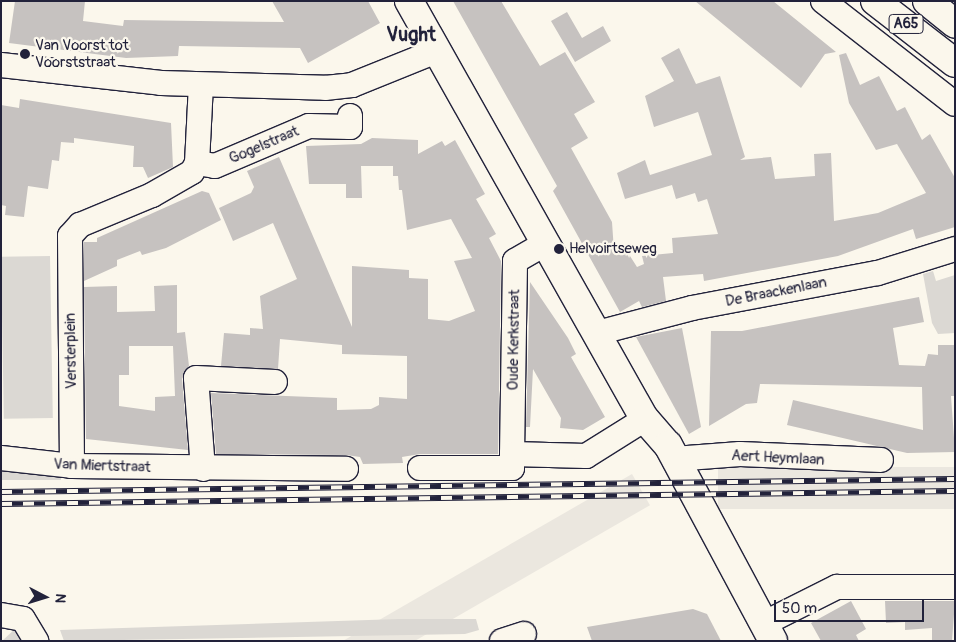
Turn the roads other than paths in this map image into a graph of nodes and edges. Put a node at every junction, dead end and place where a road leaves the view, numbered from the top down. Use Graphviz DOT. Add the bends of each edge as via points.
graph roads {
  1 [pos="409,1"];
  2 [pos="823,1"];
  3 [pos="875,1"];
  4 [pos="927,1"];
  5 [pos="955,24"];
  6 [pos="434,52"];
  7 [pos="955,63"];
  8 [pos="1,65"];
  9 [pos="201,85"];
  10 [pos="955,104"];
  11 [pos="350,116"];
  12 [pos="197,162"];
  13 [pos="537,248"];
  14 [pos="955,249"];
  15 [pos="597,334"];
  16 [pos="275,382"];
  17 [pos="644,419"];
  18 [pos="512,454"];
  19 [pos="1,458"];
  20 [pos="674,459"];
  21 [pos="881,460"];
  22 [pos="72,466"];
  23 [pos="420,468"];
  24 [pos="203,469"];
  25 [pos="346,469"];
  26 [pos="955,587"];
  27 [pos="1,614"];
  28 [pos="764,635"];
  29 [pos="36,641"];
  1 -- 6 [label="main road"];
  2 -- 10 [label="street"];
  3 -- 7 [label="main road, A65"];
  4 -- 5 [label="main road, A65"];
  6 -- 9 [label="street" via="352,85 290,89"];
  6 -- 13 [label="main road"];
  8 -- 9 [label="street"];
  9 -- 12 [label="street"];
  11 -- 12 [label="street, Gogelstraat" via="350,127 309,126 215,166"];
  12 -- 22 [label="street, Versterplein" via="179,182 80,225 70,236"];
  13 -- 15 [label="main road"];
  13 -- 18 [label="street, Oude Kerkstraat" via="515,262"];
  14 -- 15 [label="street, De Braackenlaan" via="878,273 692,308"];
  15 -- 17 [label="main road"];
  16 -- 24 [label="street" via="196,378"];
  17 -- 18 [label="street" via="586,456"];
  17 -- 20 [label="main road"];
  17 -- 28 [label="main road" via="655,457"];
  18 -- 23 [label="street" via="512,468"];
  19 -- 22 [label="street, Van Miertstraat"];
  20 -- 21 [label="street, Aert Heymlaan" via="740,454"];
  20 -- 28 [label="main road"];
  22 -- 24 [label="street, Van Miertstraat"];
  24 -- 25 [label="street, Van Miertstraat"];
  26 -- 28 [label="street" via="837,587"];
  27 -- 29 [label="street" via="23,619"];
}
